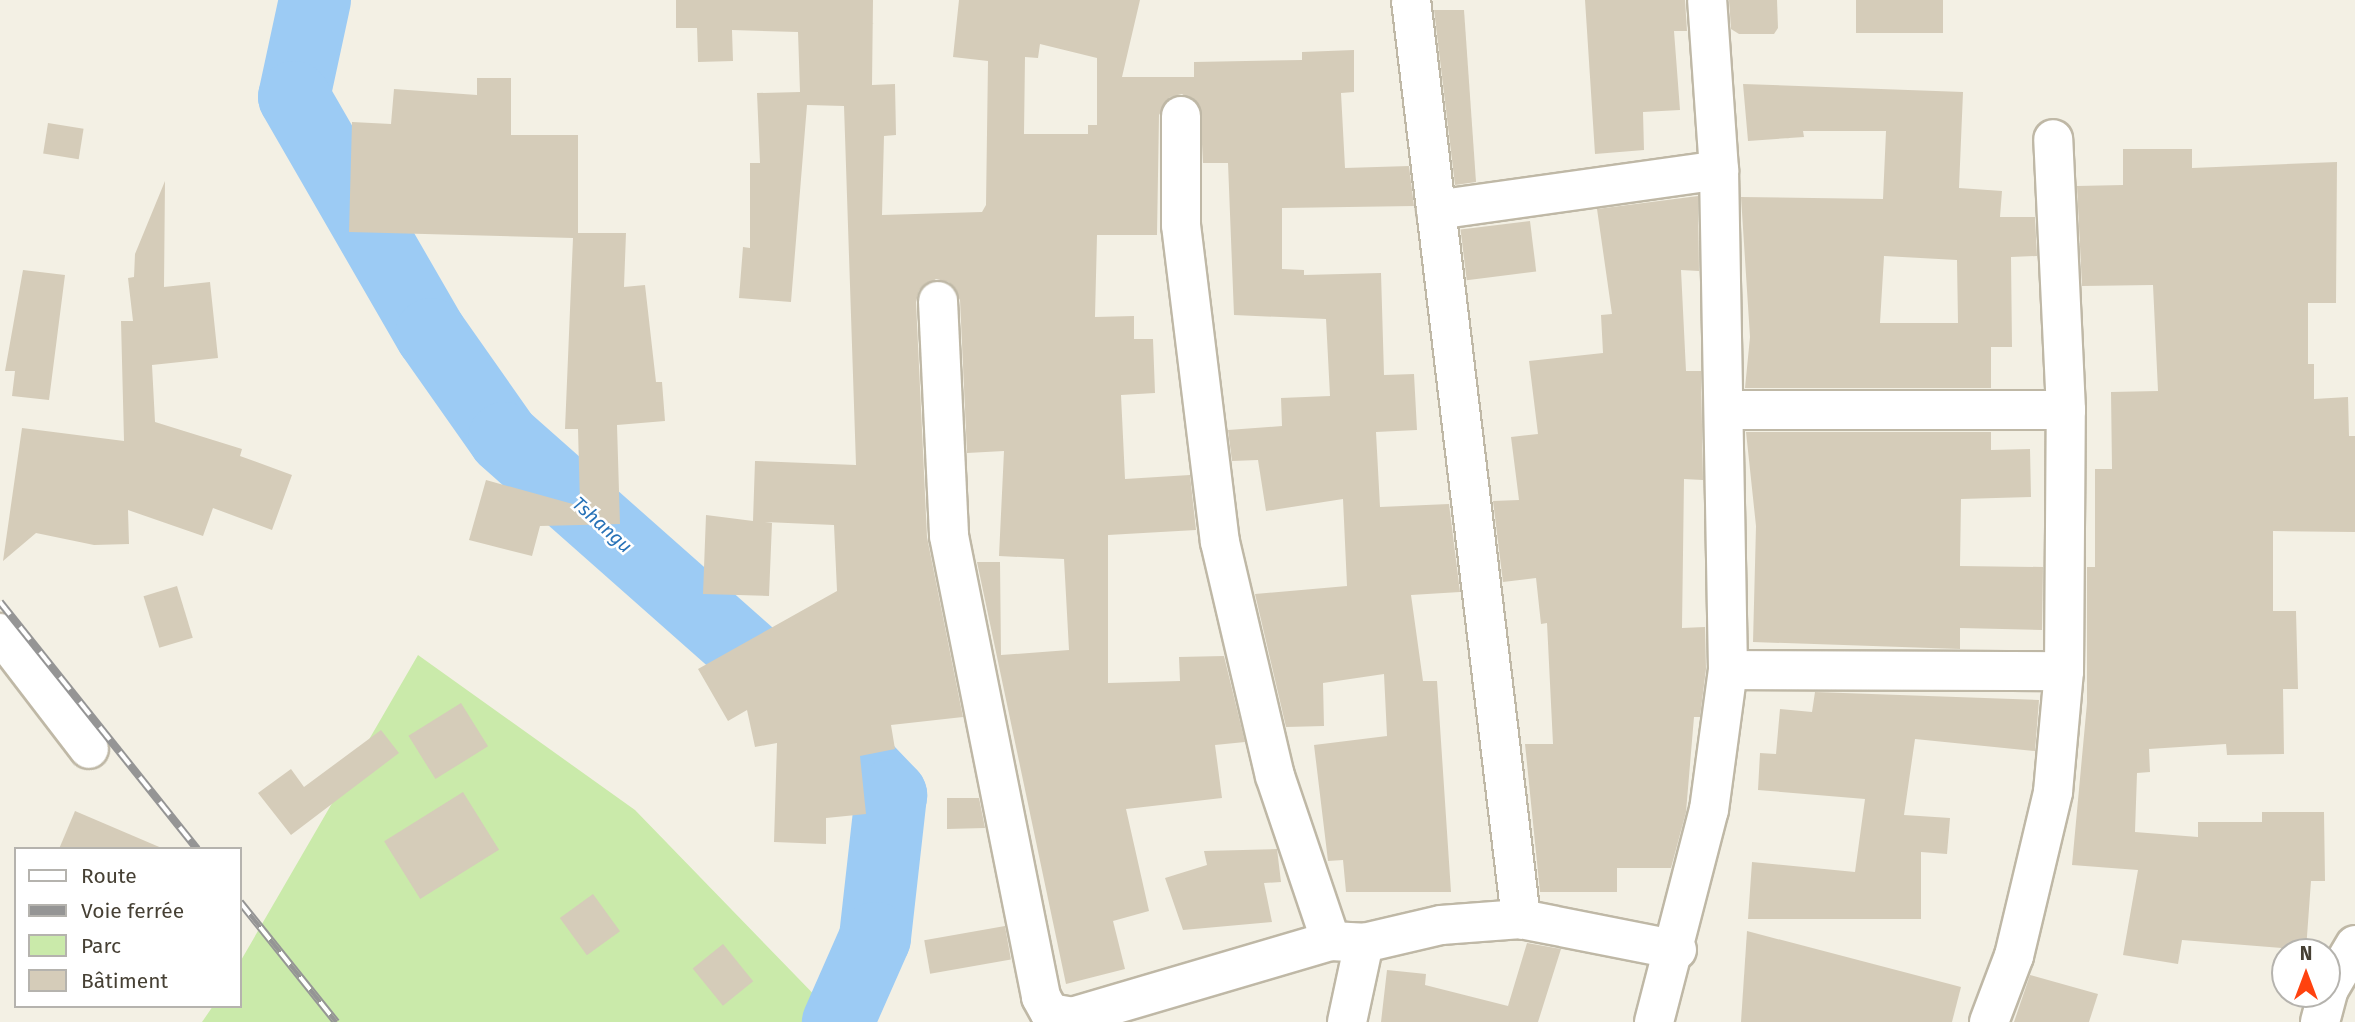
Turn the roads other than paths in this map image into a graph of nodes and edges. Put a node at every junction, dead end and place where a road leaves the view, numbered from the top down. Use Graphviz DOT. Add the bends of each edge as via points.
graph roads {
  1 [pos="1410,0"];
  2 [pos="1707,0"];
  3 [pos="1181,117"];
  4 [pos="2053,139"];
  5 [pos="1719,170"];
  6 [pos="1436,210"];
  7 [pos="938,301"];
  8 [pos="1725,410"];
  9 [pos="2066,410"];
  10 [pos="0,633"];
  11 [pos="1728,670"];
  12 [pos="2064,671"];
  13 [pos="89,750"];
  14 [pos="1521,919"];
  15 [pos="1347,942"];
  16 [pos="2355,946"];
  17 [pos="1677,950"];
  18 [pos="1347,1022"];
  19 [pos="1654,1022"];
  20 [pos="1989,1022"];
  21 [pos="2320,1022"];
  1 -- 6 [label="street"];
  2 -- 5 [label="street"];
  3 -- 15 [label="street" via="1181,225 1220,542 1275,776"];
  4 -- 9 [label="street"];
  5 -- 6 [label="street"];
  5 -- 8 [label="street"];
  6 -- 14 [label="street"];
  7 -- 15 [label="street" via="949,536 1041,997 1050,1013 1072,1017"];
  8 -- 9 [label="street"];
  8 -- 11 [label="street"];
  9 -- 12 [label="street"];
  10 -- 13 [label="street"];
  11 -- 12 [label="street"];
  11 -- 17 [label="street" via="1709,810"];
  12 -- 20 [label="street" via="2053,792 2014,956"];
  14 -- 15 [label="street" via="1441,925"];
  14 -- 17 [label="street"];
  15 -- 18 [label="street"];
  16 -- 21 [label="street" via="2329,989"];
  17 -- 19 [label="street"];
}
